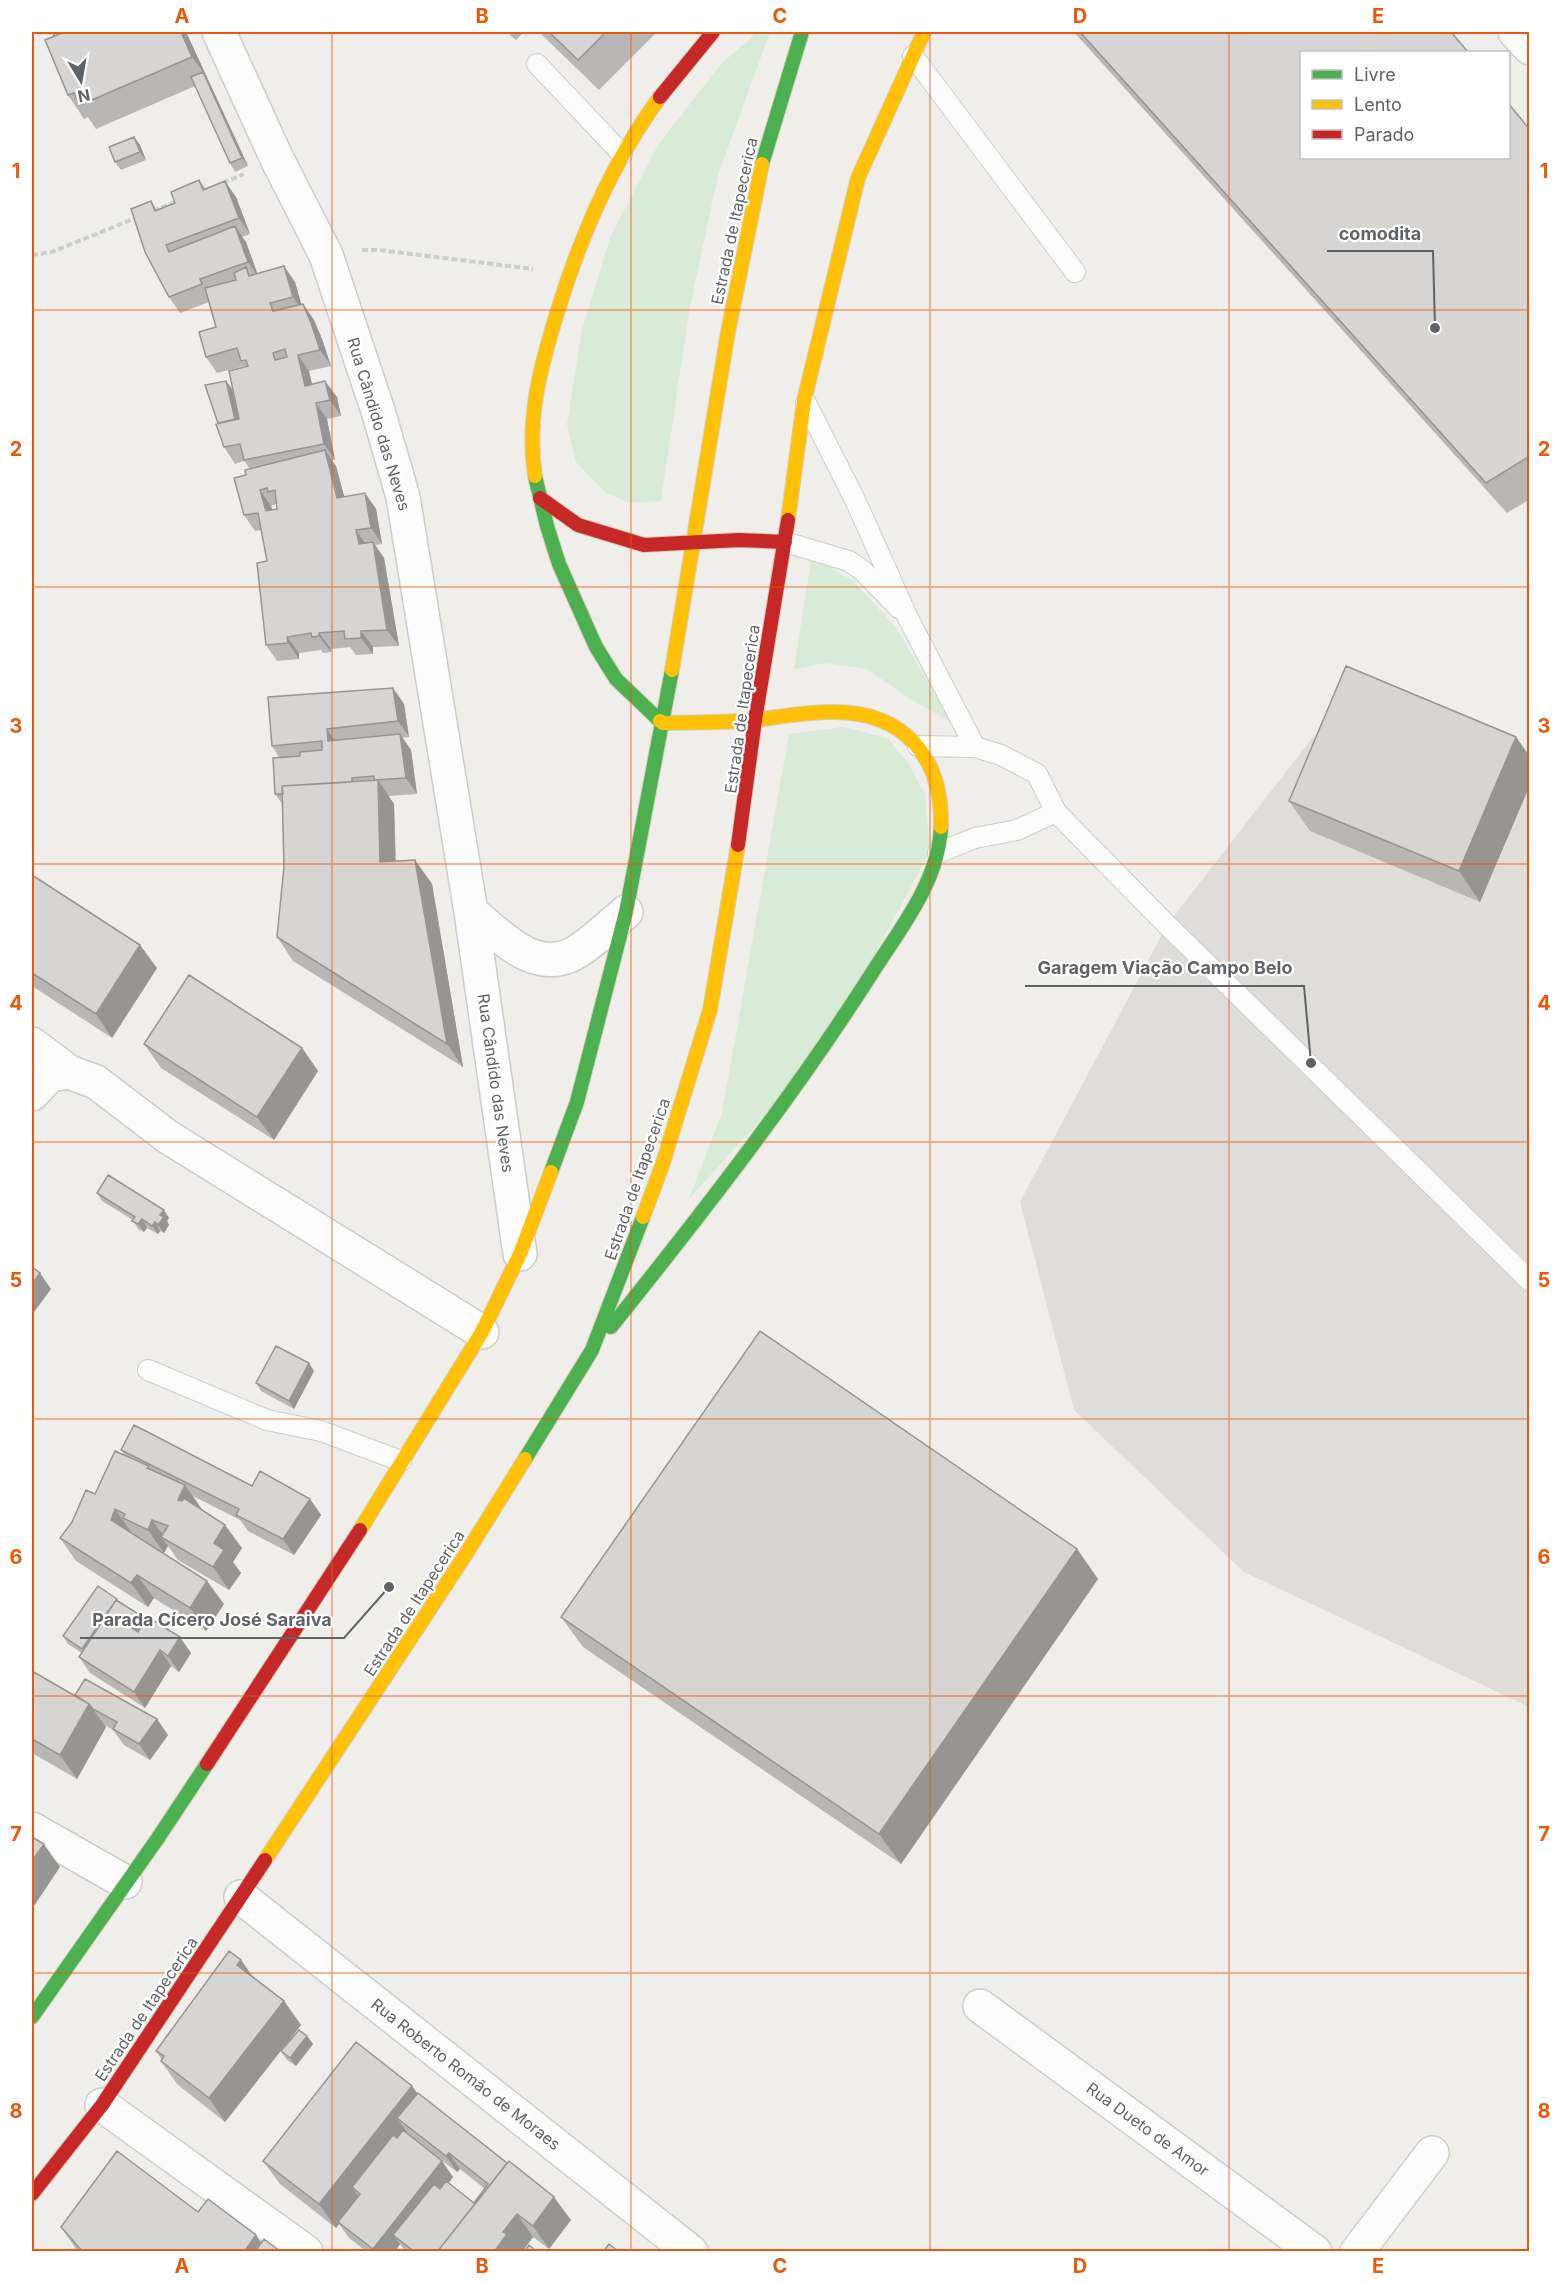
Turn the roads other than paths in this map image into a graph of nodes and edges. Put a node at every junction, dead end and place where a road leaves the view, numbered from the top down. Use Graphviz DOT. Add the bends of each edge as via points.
graph roads {
  1 [pos="219,32"];
  2 [pos="713,32"];
  3 [pos="802,32"];
  4 [pos="924,32"];
  5 [pos="1515,32"];
  6 [pos="1530,48"];
  7 [pos="913,56"];
  8 [pos="537,64"];
  9 [pos="622,154"];
  10 [pos="1075,272"];
  11 [pos="804,401"];
  12 [pos="540,498"];
  13 [pos="785,542"];
  14 [pos="692,543"];
  15 [pos="908,618"];
  16 [pos="755,720"];
  17 [pos="663,723"];
  18 [pos="918,746"];
  19 [pos="975,747"];
  20 [pos="1056,812"];
  21 [pos="938,852"];
  22 [pos="471,912"];
  23 [pos="626,912"];
  24 [pos="32,1044"];
  25 [pos="69,1072"];
  26 [pos="32,1094"];
  27 [pos="520,1254"];
  28 [pos="1530,1281"];
  29 [pos="482,1332"];
  30 [pos="592,1350"];
  31 [pos="148,1370"];
  32 [pos="401,1461"];
  33 [pos="32,1829"];
  34 [pos="125,1882"];
  35 [pos="241,1897"];
  36 [pos="980,2006"];
  37 [pos="32,2017"];
  38 [pos="102,2105"];
  39 [pos="1432,2153"];
  40 [pos="32,2194"];
  41 [pos="306,2252"];
  42 [pos="691,2252"];
  43 [pos="1315,2252"];
  44 [pos="1357,2252"];
  1 -- 22 [label="street, Rua Cândido das Neves" via="326,255 403,497"];
  2 -- 9 [label="main road"];
  3 -- 14 [label="main road, Estrada de Itapecerica" via="765,148"];
  4 -- 7 [label="main road, Estrada de Itapecerica"];
  5 -- 6 [label="street"];
  7 -- 10 [label="lane"];
  7 -- 11 [label="main road, Estrada de Itapecerica" via="858,178"];
  8 -- 9 [label="lane"];
  9 -- 12 [label="main road" via="568,276 541,365 532,448"];
  11 -- 13 [label="main road, Estrada de Itapecerica"];
  11 -- 15 [label="lane" via="856,502"];
  12 -- 14 [label="main road" via="579,525 605,534 644,544"];
  12 -- 17 [label="main road" via="560,569 611,675"];
  13 -- 14 [label="main road"];
  13 -- 15 [label="lane" via="849,561"];
  13 -- 16 [label="main road, Estrada de Itapecerica"];
  14 -- 17 [label="main road, Estrada de Itapecerica"];
  15 -- 19 [label="lane"];
  16 -- 17 [label="main road"];
  16 -- 18 [label="main road" via="845,711 879,718 902,730"];
  16 -- 30 [label="main road, Estrada de Itapecerica" via="710,1010 662,1166"];
  17 -- 23 [label="main road, Estrada de Itapecerica"];
  18 -- 19 [label="lane"];
  18 -- 21 [label="main road" via="937,779 942,816"];
  19 -- 20 [label="lane" via="1001,755 1037,774"];
  20 -- 21 [label="lane" via="1017,830 975,838"];
  20 -- 28 [label="lane"];
  21 -- 30 [label="main road" via="927,883 835,1032 719,1192"];
  22 -- 23 [label="street" via="534,958 553,961 573,955"];
  22 -- 27 [label="street, Rua Cândido das Neves"];
  23 -- 27 [label="main road, Estrada de Itapecerica" via="577,1102"];
  24 -- 25 [label="street"];
  25 -- 26 [label="street" via="50,1075"];
  25 -- 29 [label="street" via="96,1082 168,1137"];
  27 -- 29 [label="main road, Estrada de Itapecerica"];
  29 -- 32 [label="main road, Estrada de Itapecerica"];
  30 -- 35 [label="main road, Estrada de Itapecerica" via="466,1554"];
  31 -- 32 [label="lane" via="267,1420 321,1431"];
  32 -- 34 [label="main road, Estrada de Itapecerica" via="338,1564"];
  33 -- 34 [label="street"];
  34 -- 37 [label="main road, Estrada de Itapecerica"];
  35 -- 38 [label="main road, Estrada de Itapecerica"];
  35 -- 42 [label="street, Rua Roberto Romão de Moraes"];
  36 -- 43 [label="street, Rua Dueto de Amor"];
  38 -- 40 [label="main road, Estrada de Itapecerica"];
  38 -- 41 [label="street"];
  39 -- 44 [label="street"];
}
